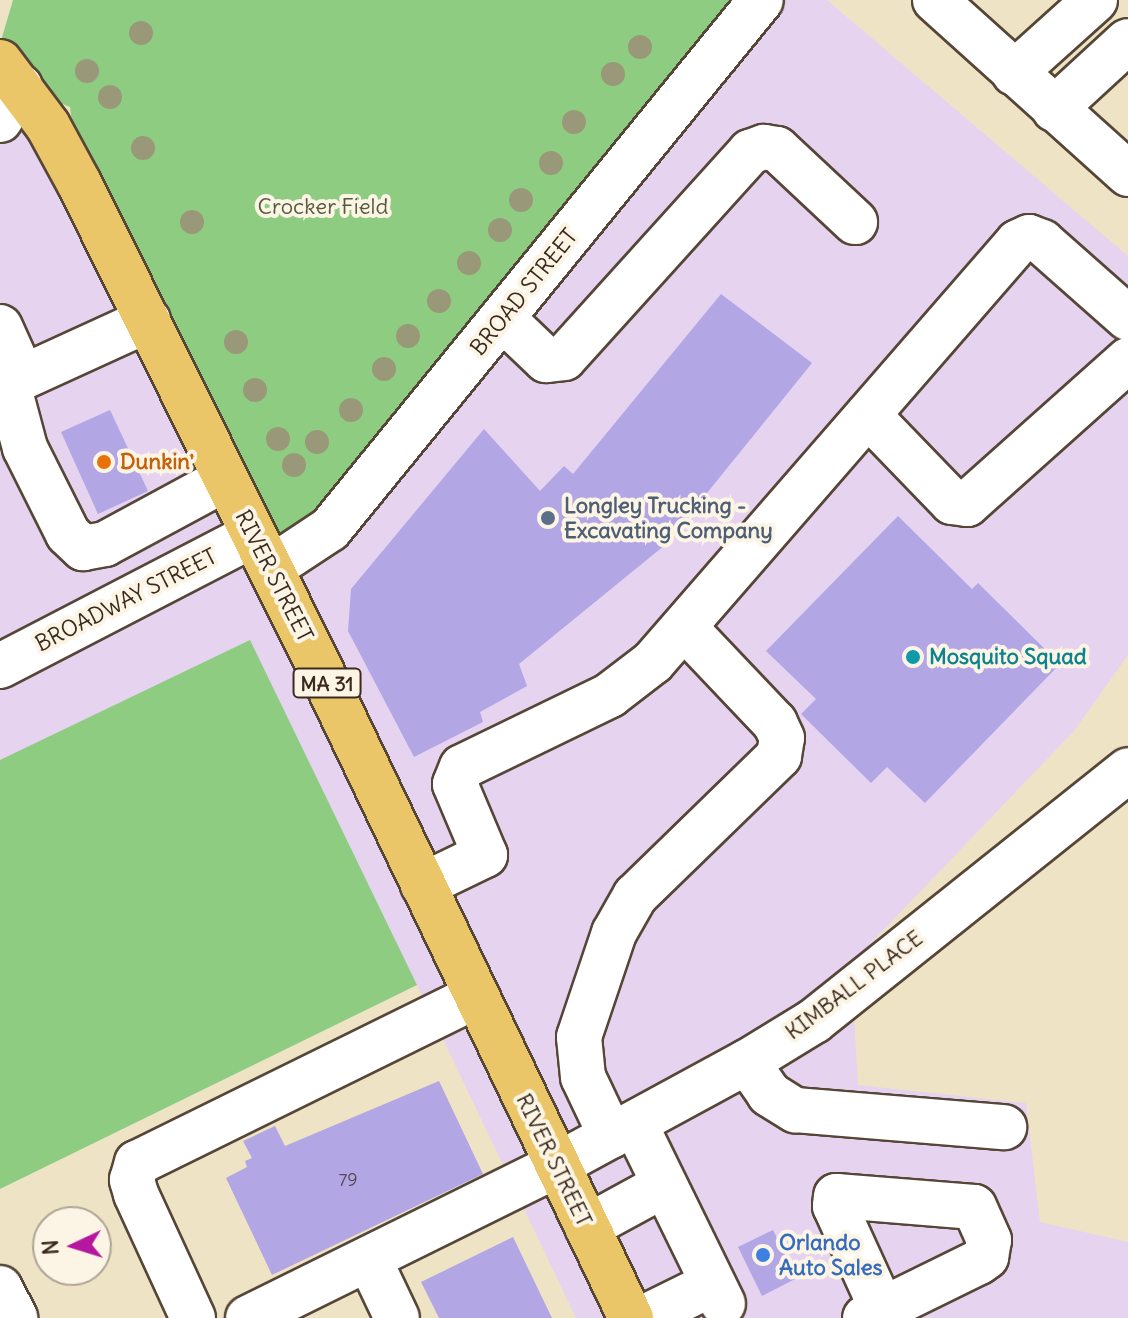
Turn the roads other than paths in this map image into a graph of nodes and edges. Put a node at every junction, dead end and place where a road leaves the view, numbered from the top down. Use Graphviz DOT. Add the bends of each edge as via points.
graph roads {
  1 [pos="761,0"];
  2 [pos="935,0"];
  3 [pos="1095,0"];
  4 [pos="1128,41"];
  5 [pos="1014,73"];
  6 [pos="7,89"];
  7 [pos="1054,109"];
  8 [pos="1128,174"];
  9 [pos="855,222"];
  10 [pos="502,318"];
  11 [pos="1128,318"];
  12 [pos="148,320"];
  13 [pos="0,327"];
  14 [pos="1128,360"];
  15 [pos="18,392"];
  16 [pos="868,415"];
  17 [pos="207,487"];
  18 [pos="96,548"];
  19 [pos="262,552"];
  20 [pos="121,600"];
  21 [pos="684,627"];
  22 [pos="1,661"];
  23 [pos="1128,770"];
  24 [pos="423,885"];
  25 [pos="475,997"];
  26 [pos="747,1062"];
  27 [pos="1004,1127"];
  28 [pos="623,1130"];
  29 [pos="557,1165"];
  30 [pos="664,1185"];
  31 [pos="587,1227"];
  32 [pos="369,1259"];
  33 [pos="0,1288"];
  34 [pos="15,1318"];
  35 [pos="193,1318"];
  36 [pos="248,1318"];
  37 [pos="397,1318"];
  38 [pos="631,1318"];
  39 [pos="643,1318"];
  1 -- 10 [label="street, BROAD STREET"];
  2 -- 5 [label="street"];
  3 -- 5 [label="street"];
  4 -- 7 [label="street"];
  5 -- 7 [label="street"];
  6 -- 12 [label="highway, RIVER STREET / MA 31" via="48,126"];
  7 -- 8 [label="street"];
  9 -- 10 [label="street" via="777,149 764,147 750,152 564,358 546,360"];
  10 -- 19 [label="street, BROAD STREET" via="330,529"];
  11 -- 16 [label="street" via="1042,242 1029,237 1018,242"];
  12 -- 15 [label="street"];
  12 -- 17 [label="highway, RIVER STREET / MA 31"];
  13 -- 15 [label="street"];
  14 -- 16 [label="street" via="967,504 952,502"];
  15 -- 17 [label="street" via="89,523 104,523 165,497"];
  15 -- 18 [label="street" via="25,448 68,534 83,548"];
  16 -- 21 [label="street"];
  17 -- 18 [label="street" via="173,511"];
  17 -- 19 [label="highway, RIVER STREET / MA 31"];
  18 -- 20 [label="street"];
  19 -- 20 [label="street, BROADWAY STREET"];
  19 -- 24 [label="highway, RIVER STREET / MA 31"];
  20 -- 22 [label="street, BROADWAY STREET"];
  21 -- 24 [label="street" via="620,689 462,767 455,784 485,855"];
  21 -- 28 [label="street" via="775,723 782,738 779,756 635,896 614,933 579,1037 583,1077"];
  23 -- 26 [label="street, KIMBALL PLACE" via="814,1021"];
  24 -- 25 [label="highway, RIVER STREET / MA 31"];
  25 -- 29 [label="highway, RIVER STREET / MA 31"];
  25 -- 35 [label="street" via="137,1163 132,1180 136,1194"];
  26 -- 27 [label="street" via="769,1094 795,1110"];
  26 -- 28 [label="street, KIMBALL PLACE"];
  28 -- 29 [label="street, KIMBALL PLACE"];
  28 -- 30 [label="street"];
  29 -- 31 [label="highway, RIVER STREET / MA 31"];
  29 -- 32 [label="street, KIMBALL PLACE"];
  30 -- 31 [label="street"];
  30 -- 39 [label="street" via="717,1294"];
  31 -- 38 [label="highway, RIVER STREET / MA 31"];
  32 -- 36 [label="street, KIMBALL PLACE"];
  32 -- 37 [label="street"];
  33 -- 34 [label="street"];
}
